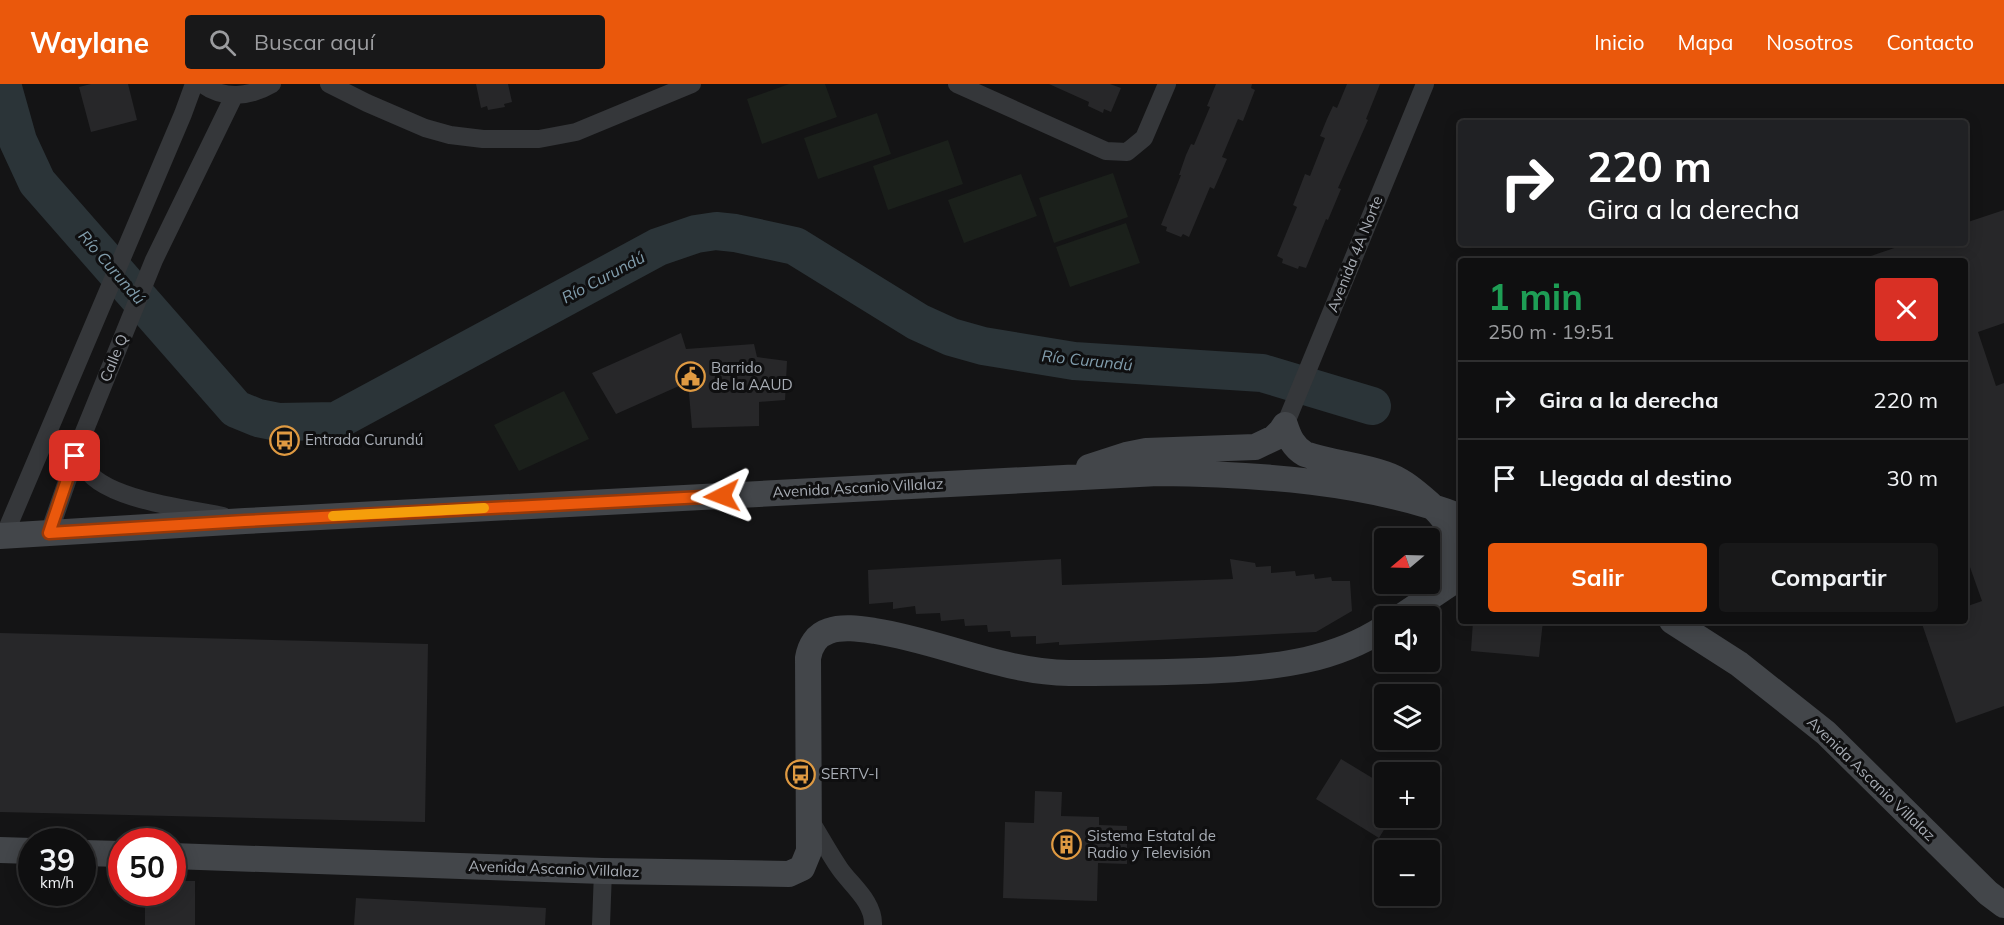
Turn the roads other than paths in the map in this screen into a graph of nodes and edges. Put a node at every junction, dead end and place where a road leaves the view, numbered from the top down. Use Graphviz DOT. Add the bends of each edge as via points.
graph roads {
  1 [pos="194,84"];
  2 [pos="202,84"];
  3 [pos="272,84"];
  4 [pos="329,84"];
  5 [pos="692,84"];
  6 [pos="957,84"];
  7 [pos="1167,84"];
  8 [pos="1425,84"];
  9 [pos="234,96"];
  10 [pos="1287,419"];
  11 [pos="82,437"];
  12 [pos="1061,477"];
  13 [pos="1436,508"];
  14 [pos="1458,516"];
  15 [pos="245,521"];
  16 [pos="49,533"];
  17 [pos="2,536"];
  18 [pos="1450,583"];
  19 [pos="1417,606"];
  20 [pos="1677,624"];
  21 [pos="1374,633"];
  22 [pos="810,820"];
  23 [pos="0,850"];
  24 [pos="18,851"];
  25 [pos="186,856"];
  26 [pos="603,871"];
  27 [pos="2004,905"];
  28 [pos="601,925"];
  29 [pos="873,925"];
  1 -- 17 [label="street, Calle Q"];
  2 -- 9 [label="street"];
  3 -- 9 [label="street"];
  4 -- 5 [label="street" via="425,128 450,135 539,139 576,132"];
  6 -- 7 [label="street" via="1106,152 1127,152 1144,138"];
  8 -- 10 [label="street, Avenida 4A Norte"];
  9 -- 11 [label="street, Calle Q" via="154,260"];
  10 -- 12 [label="main road" via="1274,438 1255,447 1136,453"];
  10 -- 13 [label="main road" via="1292,442 1305,454 1394,478"];
  11 -- 15 [label="street, Calle Q" via="84,464 96,480 128,496"];
  11 -- 16 [label="street"];
  12 -- 13 [label="main road, Avenida Ascanio Villalaz" via="1229,474 1348,488"];
  12 -- 15 [label="main road, Avenida Ascanio Villalaz"];
  13 -- 14 [label="main road, Avenida Ascanio Villalaz"];
  13 -- 18 [label="main road" via="1454,542"];
  15 -- 16 [label="main road, Avenida Ascanio Villalaz"];
  16 -- 17 [label="main road, Avenida Ascanio Villalaz"];
  18 -- 19 [label="main road"];
  20 -- 27 [label="main road, Avenida Ascanio Villalaz" via="1739,664 1826,733"];
  21 -- 22 [label="main road, Avenida Ascanio Villalaz" via="1323,657 1259,668 1054,673 885,633 830,630 813,642 808,658"];
  22 -- 26 [label="main road, Avenida Ascanio Villalaz" via="809,851 802,868 789,874"];
  22 -- 29 [label="street" via="867,903"];
  23 -- 24 [label="main road"];
  25 -- 26 [label="main road, Avenida Ascanio Villalaz"];
  26 -- 28 [label="street"];
}
